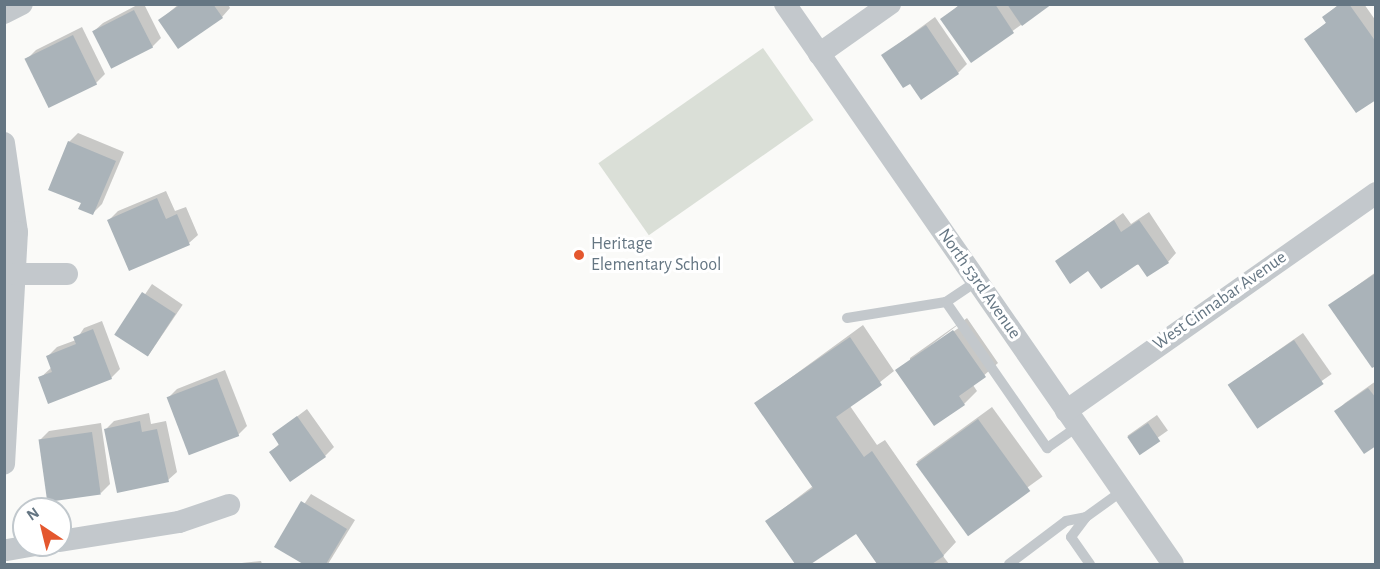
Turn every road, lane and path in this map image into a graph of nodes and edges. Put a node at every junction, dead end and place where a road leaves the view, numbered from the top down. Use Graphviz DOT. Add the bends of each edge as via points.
graph roads {
  1 [pos="22,4"];
  2 [pos="785,4"];
  3 [pos="891,4"];
  4 [pos="4,13"];
  5 [pos="819,54"];
  6 [pos="4,143"];
  7 [pos="1376,193"];
  8 [pos="15,274"];
  9 [pos="67,274"];
  10 [pos="977,281"];
  11 [pos="946,302"];
  12 [pos="847,318"];
  13 [pos="6,410"];
  14 [pos="1072,419"];
  15 [pos="4,464"];
  16 [pos="1122,491"];
  17 [pos="229,505"];
  18 [pos="1086,517"];
  19 [pos="72,539"];
  20 [pos="1009,564"];
  21 [pos="1090,564"];
  22 [pos="1173,564"];
  1 -- 4 [label="street"];
  2 -- 5 [label="street, North 53rd Avenue"];
  3 -- 5 [label="street"];
  5 -- 10 [label="street, North 53rd Avenue"];
  6 -- 8 [label="street" via="17,232"];
  7 -- 14 [label="street, West Cinnabar Avenue"];
  8 -- 9 [label="street"];
  8 -- 13 [label="street"];
  10 -- 11 [label="lane"];
  10 -- 14 [label="street, North 53rd Avenue"];
  11 -- 12 [label="lane"];
  11 -- 14 [label="lane" via="1047,447"];
  13 -- 15 [label="street"];
  14 -- 16 [label="street, North 53rd Avenue"];
  16 -- 18 [label="lane"];
  16 -- 22 [label="street, North 53rd Avenue"];
  17 -- 19 [label="street" via="179,522"];
  18 -- 20 [label="lane" via="1066,521"];
  18 -- 21 [label="lane" via="1071,537"];
}
